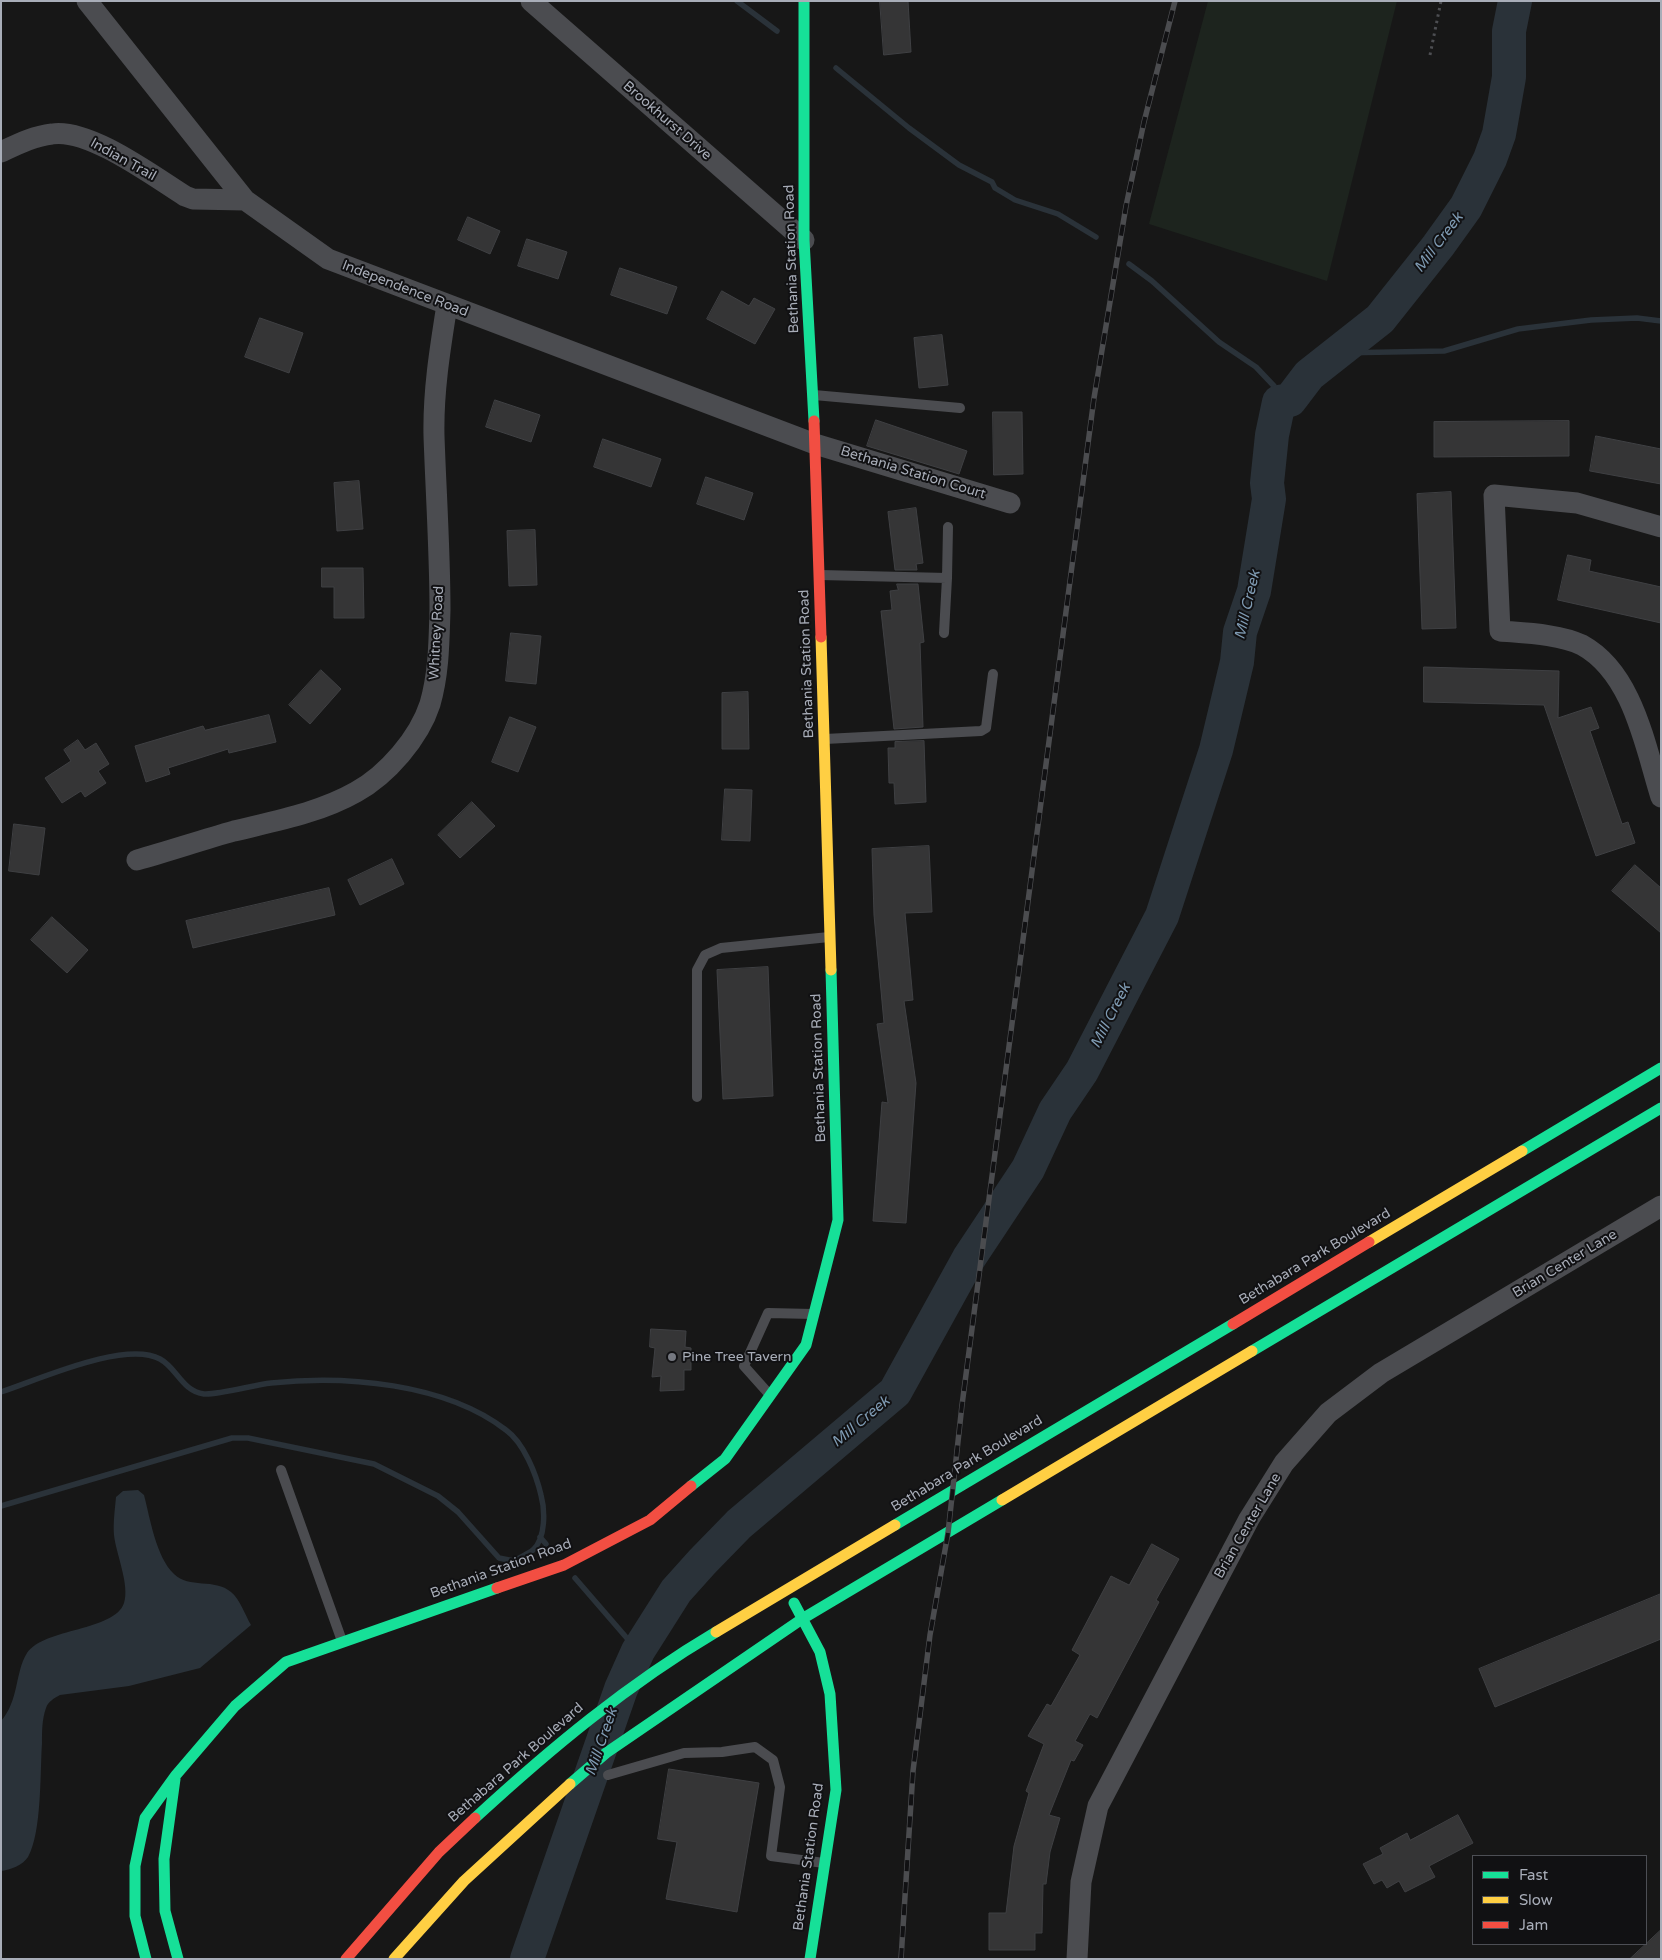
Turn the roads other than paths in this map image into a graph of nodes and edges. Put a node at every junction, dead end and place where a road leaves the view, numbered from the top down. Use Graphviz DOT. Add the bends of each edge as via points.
graph roads {
  1 [pos="87,1"];
  2 [pos="531,1"];
  3 [pos="804,1"];
  4 [pos="1,152"];
  5 [pos="245,200"];
  6 [pos="804,240"];
  7 [pos="447,305"];
  8 [pos="813,395"];
  9 [pos="960,408"];
  10 [pos="815,444"];
  11 [pos="1010,503"];
  12 [pos="948,527"];
  13 [pos="1661,527"];
  14 [pos="819,575"];
  15 [pos="947,578"];
  16 [pos="944,633"];
  17 [pos="993,674"];
  18 [pos="824,739"];
  19 [pos="1661,797"];
  20 [pos="137,860"];
  21 [pos="830,937"];
  22 [pos="1661,1068"];
  23 [pos="697,1097"];
  24 [pos="1661,1108"];
  25 [pos="1661,1206"];
  26 [pos="814,1314"];
  27 [pos="770,1396"];
  28 [pos="281,1470"];
  29 [pos="786,1589"];
  30 [pos="802,1619"];
  31 [pos="342,1642"];
  32 [pos="176,1775"];
  33 [pos="608,1775"];
  34 [pos="825,1863"];
  35 [pos="146,1959"];
  36 [pos="178,1959"];
  37 [pos="346,1959"];
  38 [pos="394,1959"];
  39 [pos="810,1959"];
  40 [pos="1077,1959"];
  1 -- 5 [label="street, Independence Road"];
  2 -- 6 [label="street, Brookhurst Drive"];
  3 -- 6 [label="street, Bethania Station Road"];
  4 -- 5 [label="street, Indian Trail" via="52,133 69,133 126,159 185,196"];
  5 -- 7 [label="street, Independence Road" via="328,259"];
  6 -- 8 [label="street, Bethania Station Road"];
  7 -- 10 [label="street, Independence Road"];
  7 -- 20 [label="street, Whitney Road" via="435,383 439,645 430,705 419,728 403,750 358,792 334,803"];
  8 -- 9 [label="lane"];
  8 -- 10 [label="street, Bethania Station Road"];
  10 -- 11 [label="street, Bethania Station Court"];
  10 -- 14 [label="street, Bethania Station Road"];
  12 -- 15 [label="lane"];
  13 -- 19 [label="street" via="1577,503 1494,495 1500,631 1546,635 1574,642 1596,655 1615,675 1628,698"];
  14 -- 15 [label="lane"];
  14 -- 18 [label="street, Bethania Station Road"];
  15 -- 16 [label="lane"];
  17 -- 18 [label="lane" via="986,728 981,731"];
  18 -- 21 [label="street, Bethania Station Road"];
  21 -- 23 [label="lane" via="721,948 705,955 697,970"];
  21 -- 26 [label="street, Bethania Station Road" via="838,1220"];
  22 -- 29 [label="street, Bethabara Park Boulevard"];
  24 -- 30 [label="street"];
  25 -- 40 [label="street, Brian Center Lane" via="1381,1373 1328,1412 1284,1463 1249,1519 1098,1806 1080,1882"];
  26 -- 27 [label="street, Bethania Station Road" via="806,1345"];
  26 -- 27 [label="lane" via="768,1313 744,1366"];
  27 -- 31 [label="street, Bethania Station Road" via="725,1459 650,1520 564,1565"];
  28 -- 31 [label="lane"];
  29 -- 30 [label="street, Bethania Station Road"];
  29 -- 37 [label="street, Bethabara Park Boulevard" via="704,1639 584,1722 439,1852"];
  30 -- 34 [label="street, Bethania Station Road" via="820,1652 830,1694 836,1790"];
  30 -- 38 [label="street" via="606,1753 464,1881"];
  31 -- 32 [label="street, Bethania Station Road" via="286,1662 236,1706"];
  32 -- 35 [label="street, Bethania Station Road" via="145,1818 135,1866 135,1916"];
  32 -- 36 [label="street" via="164,1858 164,1910"];
  33 -- 34 [label="lane" via="684,1752 755,1748 773,1760 780,1786 771,1856"];
  34 -- 39 [label="street, Bethania Station Road"];
}
